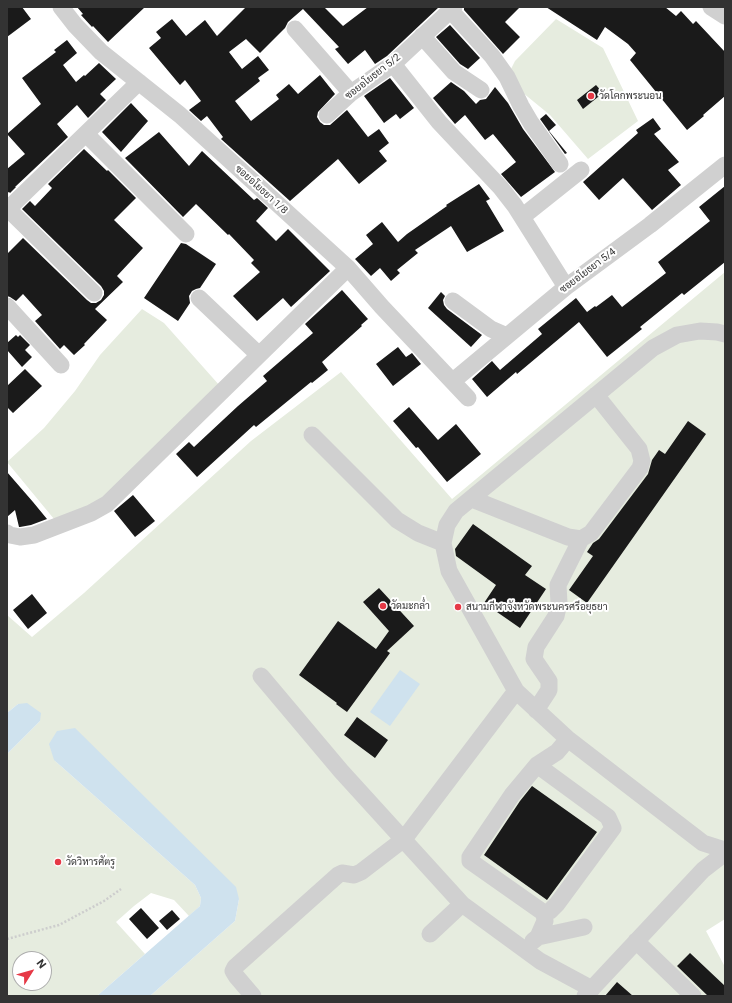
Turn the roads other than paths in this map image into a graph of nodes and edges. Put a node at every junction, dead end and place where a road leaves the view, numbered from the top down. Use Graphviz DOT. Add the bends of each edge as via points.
graph roads {
  1 [pos="61,7"];
  2 [pos="710,7"];
  3 [pos="452,9"];
  4 [pos="725,16"];
  5 [pos="295,29"];
  6 [pos="422,36"];
  7 [pos="392,64"];
  8 [pos="140,82"];
  9 [pos="481,90"];
  10 [pos="351,93"];
  11 [pos="326,115"];
  12 [pos="86,134"];
  13 [pos="560,164"];
  14 [pos="725,165"];
  15 [pos="581,170"];
  16 [pos="8,210"];
  17 [pos="522,217"];
  18 [pos="186,234"];
  19 [pos="348,268"];
  20 [pos="566,287"];
  21 [pos="94,294"];
  22 [pos="199,298"];
  23 [pos="453,301"];
  24 [pos="7,306"];
  25 [pos="725,334"];
  26 [pos="507,336"];
  27 [pos="259,355"];
  28 [pos="61,365"];
  29 [pos="453,381"];
  30 [pos="596,395"];
  31 [pos="468,398"];
  32 [pos="312,435"];
  33 [pos="472,498"];
  34 [pos="7,533"];
  35 [pos="581,539"];
  36 [pos="443,543"];
  37 [pos="261,676"];
  38 [pos="516,691"];
  39 [pos="536,710"];
  40 [pos="568,739"];
  41 [pos="537,765"];
  42 [pos="404,840"];
  43 [pos="725,850"];
  44 [pos="725,853"];
  45 [pos="462,904"];
  46 [pos="544,913"];
  47 [pos="584,927"];
  48 [pos="430,934"];
  49 [pos="538,937"];
  50 [pos="636,941"];
  51 [pos="525,951"];
  52 [pos="589,992"];
  53 [pos="253,996"];
  54 [pos="693,996"];
  1 -- 8 [label="street, ซอยอโยธยา 1/8" via="101,52"];
  2 -- 4 [label="street"];
  3 -- 6 [label="street, ซอยอโยธยา 5/2"];
  3 -- 13 [label="street" via="507,77 531,123"];
  5 -- 10 [label="street"];
  6 -- 7 [label="street, ซอยอโยธยา 5/2"];
  6 -- 9 [label="street" via="454,72"];
  7 -- 10 [label="street, ซอยอโยธยา 5/2"];
  7 -- 17 [label="street" via="439,122 501,188"];
  8 -- 12 [label="street"];
  8 -- 19 [label="street, ซอยอโยธยา 1/8"];
  10 -- 11 [label="street, ซอยอโยธยา 5/2"];
  12 -- 16 [label="street"];
  12 -- 18 [label="street"];
  14 -- 20 [label="street, ซอยอโยธยา 5/4"];
  15 -- 17 [label="street"];
  16 -- 21 [label="street"];
  17 -- 20 [label="street"];
  19 -- 27 [label="street"];
  19 -- 29 [label="street, ซอยอโยธยา 1/8"];
  20 -- 26 [label="street, ซอยอโยธยา 5/4"];
  22 -- 27 [label="street"];
  23 -- 26 [label="street" via="491,329"];
  24 -- 28 [label="street"];
  25 -- 30 [label="street" via="700,332 677,335 653,348"];
  26 -- 29 [label="street, ซอยอโยธยา 5/4"];
  27 -- 34 [label="street" via="107,504 91,513 34,535 20,537"];
  29 -- 31 [label="street, ซอยอโยธยา 1/8"];
  30 -- 33 [label="street"];
  30 -- 35 [label="street" via="639,449 642,461 640,468 591,533"];
  32 -- 36 [label="street" via="397,520 418,533"];
  33 -- 35 [label="street" via="568,537"];
  33 -- 36 [label="street" via="456,511 447,525"];
  35 -- 39 [label="street" via="558,585 559,603 556,616 536,648 534,659 549,681 549,690"];
  36 -- 38 [label="street" via="449,571"];
  37 -- 42 [label="street" via="341,771"];
  38 -- 39 [label="street"];
  38 -- 42 [label="street"];
  39 -- 40 [label="street"];
  40 -- 41 [label="street" via="557,752"];
  40 -- 43 [label="street" via="703,843"];
  41 -- 46 [label="street" via="512,795 470,857 470,861"];
  41 -- 46 [label="street" via="608,816 613,828 557,904"];
  42 -- 45 [label="street"];
  42 -- 53 [label="street" via="361,872 354,875 338,875 235,966 236,976"];
  44 -- 50 [label="street" via="703,870"];
  45 -- 48 [label="street"];
  45 -- 51 [label="street"];
  46 -- 49 [label="street" via="545,921"];
  47 -- 49 [label="street"];
  49 -- 51 [label="street"];
  50 -- 52 [label="street"];
  50 -- 54 [label="street"];
  51 -- 52 [label="street"];
}
